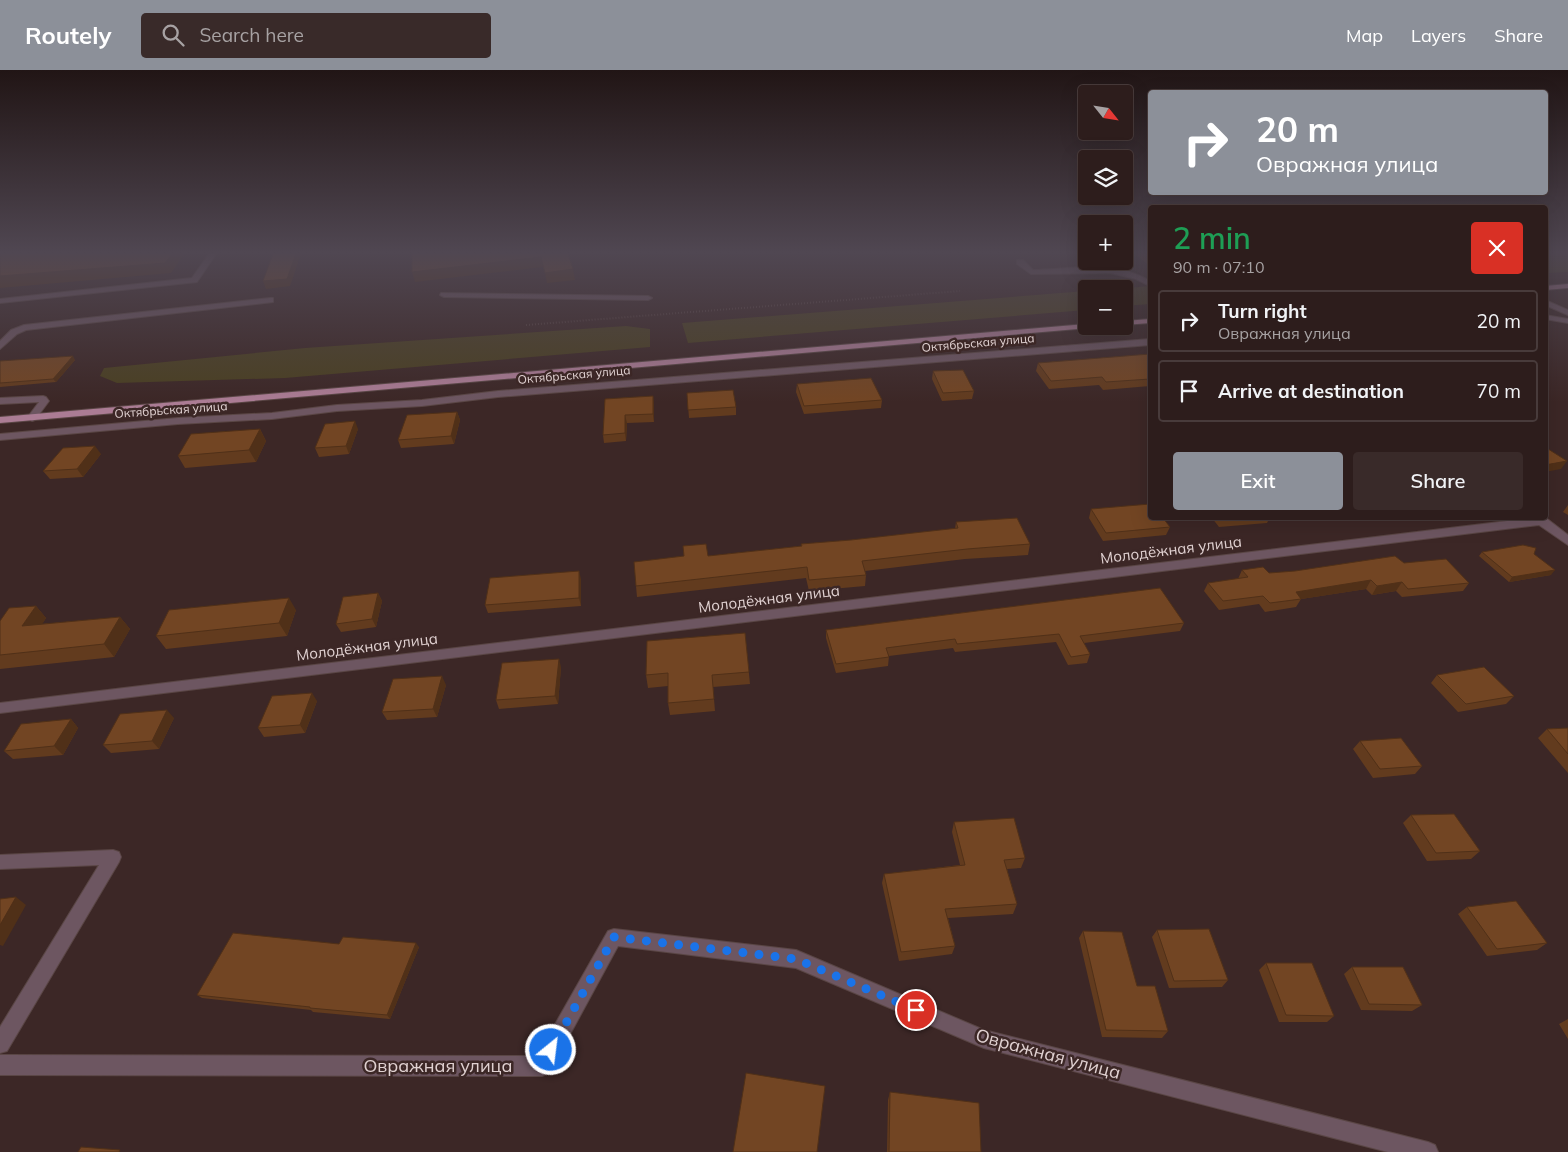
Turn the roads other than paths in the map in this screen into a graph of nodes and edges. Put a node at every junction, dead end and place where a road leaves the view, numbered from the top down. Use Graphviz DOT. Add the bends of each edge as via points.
graph roads {
  1 [pos="257,301"];
  2 [pos="1548,303"];
  3 [pos="1568,313"];
  4 [pos="1548,318"];
  5 [pos="1148,321"];
  6 [pos="1568,321"];
  7 [pos="1133,322"];
  8 [pos="1078,327"];
  9 [pos="1148,342"];
  10 [pos="0,346"];
  11 [pos="0,401"];
  12 [pos="32,418"];
  13 [pos="0,420"];
  14 [pos="0,437"];
  15 [pos="1531,520"];
  16 [pos="1540,520"];
  17 [pos="1568,541"];
  18 [pos="0,708"];
  19 [pos="0,862"];
  20 [pos="0,1044"];
  21 [pos="0,1065"];
  22 [pos="1428,1152"];
  1 -- 10 [label="street" via="24,328 14,332"];
  2 -- 3 [label="street"];
  4 -- 6 [label="street"];
  5 -- 7 [label="main road"];
  8 -- 12 [label="main road"];
  9 -- 14 [label="street, Октябрьская улица"];
  11 -- 12 [label="street" via="43,399"];
  12 -- 13 [label="main road"];
  15 -- 18 [label="street, Молодёжная улица"];
  16 -- 17 [label="street"];
  19 -- 20 [label="street" via="113,857"];
  21 -- 22 [label="street, Овражная улица" via="542,1066 614,937 796,959 984,1039"];
}
